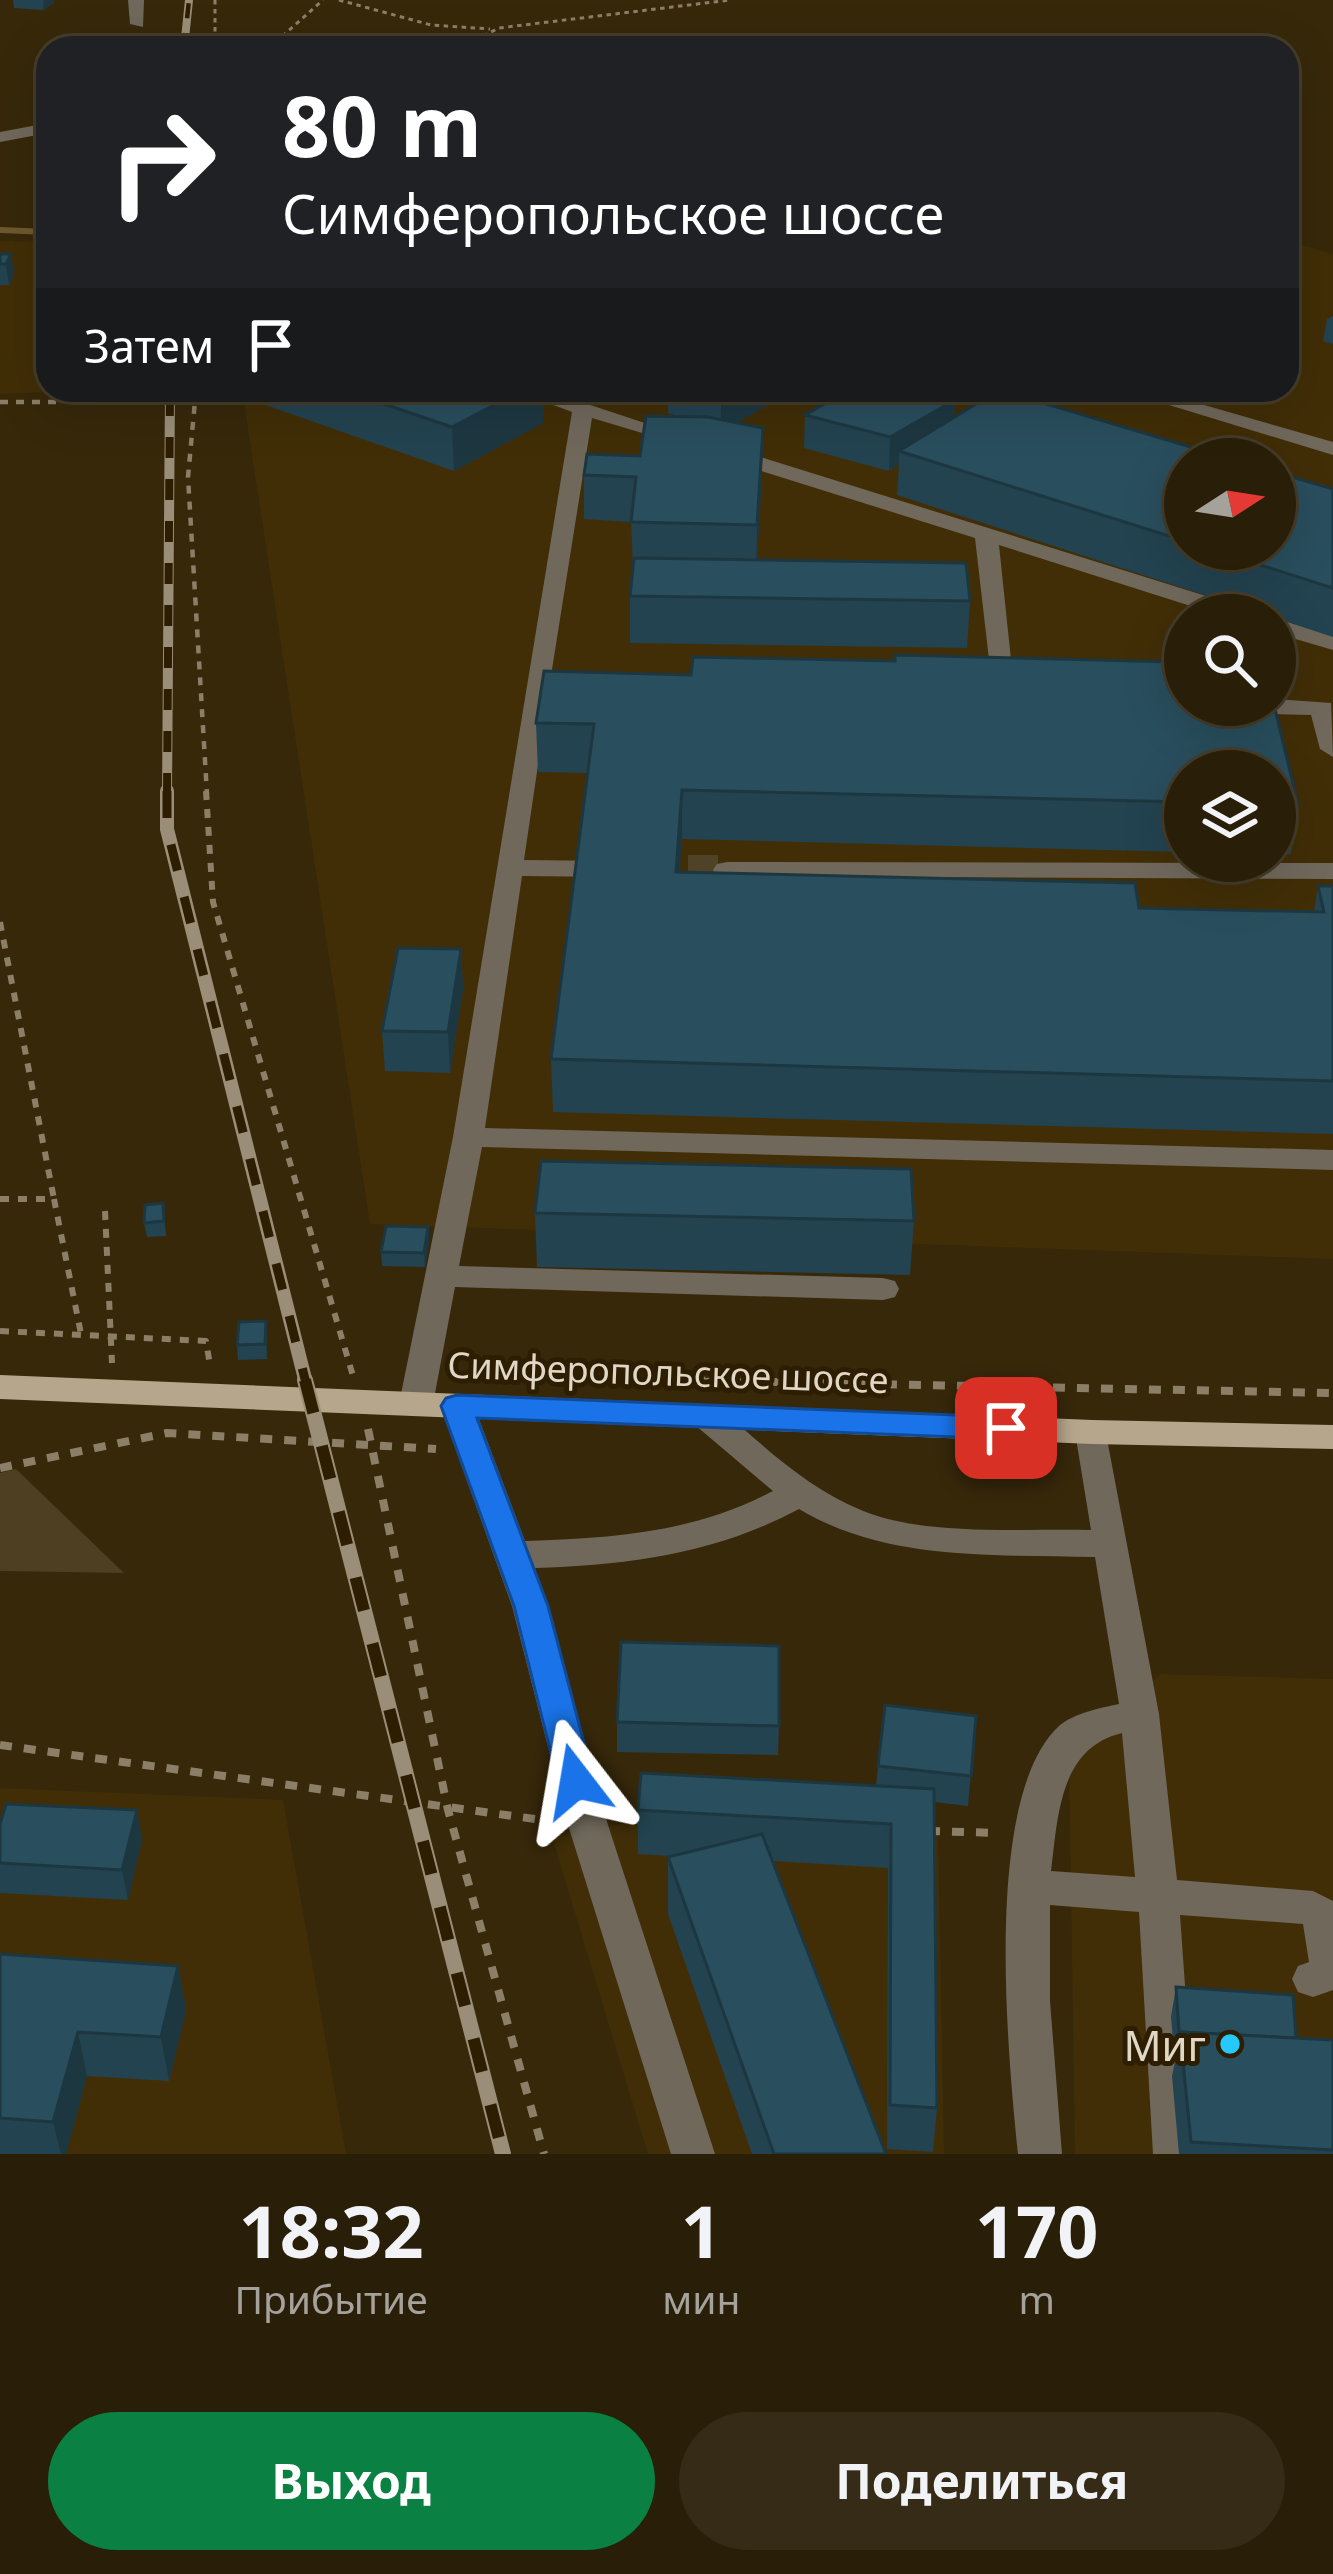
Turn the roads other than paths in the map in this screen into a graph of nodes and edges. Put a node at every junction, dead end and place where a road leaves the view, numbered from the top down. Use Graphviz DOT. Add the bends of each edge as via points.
graph roads {
  1 [pos="136,0"];
  2 [pos="138,24"];
  3 [pos="36,130"];
  4 [pos="0,137"];
  5 [pos="559,402"];
  6 [pos="1038,402"];
  7 [pos="1171,402"];
  8 [pos="583,410"];
  9 [pos="983,432"];
  10 [pos="1333,449"];
  11 [pos="986,534"];
  12 [pos="1176,594"];
  13 [pos="1296,632"];
  14 [pos="1333,643"];
  15 [pos="537,689"];
  16 [pos="607,691"];
  17 [pos="1003,700"];
  18 [pos="1296,707"];
  19 [pos="1328,708"];
  20 [pos="1333,749"];
  21 [pos="509,868"];
  22 [pos="637,870"];
  23 [pos="727,870"];
  24 [pos="1333,871"];
  25 [pos="468,1136"];
  26 [pos="1333,1160"];
  27 [pos="440,1276"];
  28 [pos="883,1289"];
  29 [pos="0,1387"];
  30 [pos="418,1390"];
  31 [pos="457,1406"];
  32 [pos="707,1416"];
  33 [pos="1092,1432"];
  34 [pos="1333,1437"];
  35 [pos="798,1493"];
  36 [pos="1109,1544"];
  37 [pos="513,1555"];
  38 [pos="1140,1714"];
  39 [pos="1028,1886"];
  40 [pos="1159,1897"];
  41 [pos="1313,1979"];
  42 [pos="693,2154"];
  43 [pos="1040,2154"];
  44 [pos="1175,2154"];
  1 -- 2 [label="street"];
  3 -- 4 [label="street"];
  5 -- 8 [label="street"];
  6 -- 9 [label="street"];
  7 -- 10 [label="street"];
  8 -- 11 [label="street" via="879,489"];
  8 -- 15 [label="street"];
  11 -- 12 [label="street"];
  11 -- 17 [label="street"];
  13 -- 14 [label="street"];
  15 -- 16 [label="street"];
  15 -- 21 [label="street"];
  18 -- 19 [label="street"];
  19 -- 20 [label="street"];
  21 -- 22 [label="street"];
  21 -- 25 [label="street"];
  23 -- 24 [label="street"];
  25 -- 26 [label="street"];
  25 -- 27 [label="street"];
  27 -- 28 [label="street"];
  27 -- 30 [label="street"];
  29 -- 30 [label="main road, Симферопольское шоссе"];
  30 -- 31 [label="main road, Симферопольское шоссе"];
  31 -- 32 [label="main road, Симферопольское шоссе"];
  31 -- 37 [label="street"];
  32 -- 33 [label="main road, Симферопольское шоссе"];
  32 -- 35 [label="street"];
  33 -- 34 [label="main road, Симферопольское шоссе"];
  33 -- 36 [label="street"];
  35 -- 36 [label="street" via="854,1522 908,1532"];
  35 -- 37 [label="street" via="723,1532 671,1546"];
  36 -- 38 [label="street"];
  37 -- 42 [label="street"];
  38 -- 39 [label="street" via="1071,1739 1050,1771"];
  38 -- 40 [label="street"];
  39 -- 40 [label="street"];
  39 -- 43 [label="street"];
  40 -- 41 [label="street" via="1312,1908 1328,1926 1333,1962"];
  40 -- 44 [label="street"];
}
